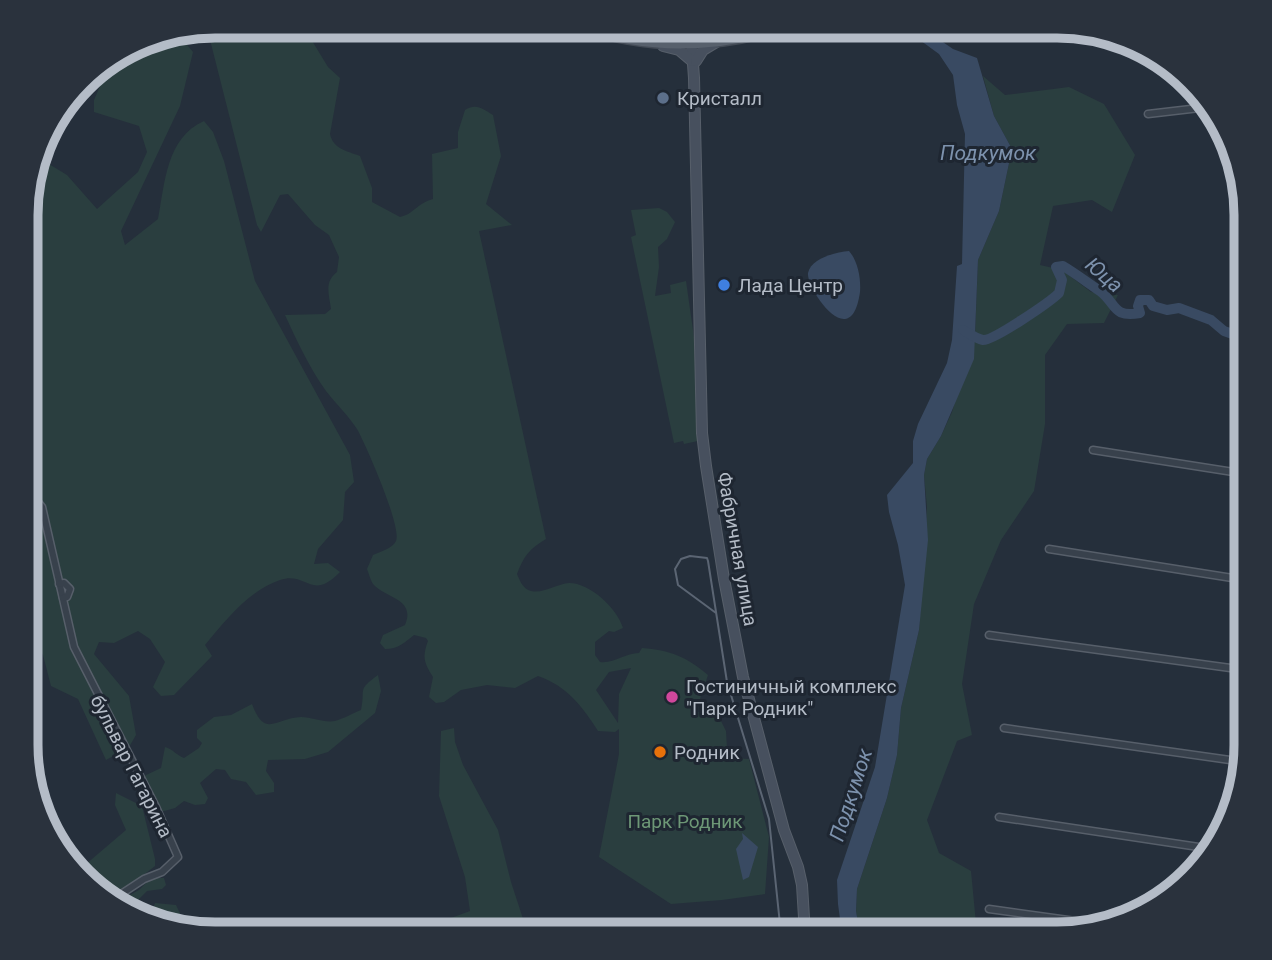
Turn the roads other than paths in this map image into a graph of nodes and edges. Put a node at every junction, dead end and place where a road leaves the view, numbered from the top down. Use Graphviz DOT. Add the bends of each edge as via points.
graph roads {
  1 [pos="613,38"];
  2 [pos="633,38"];
  3 [pos="694,38"];
  4 [pos="685,39"];
  5 [pos="716,39"];
  6 [pos="1197,108"];
  7 [pos="1148,114"];
  8 [pos="1093,450"];
  9 [pos="1234,472"];
  10 [pos="39,503"];
  11 [pos="1049,549"];
  12 [pos="1233,578"];
  13 [pos="989,635"];
  14 [pos="1233,668"];
  15 [pos="1004,728"];
  16 [pos="1232,760"];
  17 [pos="999,817"];
  18 [pos="1200,847"];
  19 [pos="121,894"];
  20 [pos="989,909"];
  21 [pos="1072,921"];
  22 [pos="804,922"];
  1 -- 3 [label="main road" via="679,50"];
  2 -- 4 [label="main road"];
  3 -- 5 [label="main road" via="703,50"];
  3 -- 22 [label="main road, Фабричная улица" via="706,466 743,677 798,867"];
  6 -- 7 [label="street"];
  8 -- 9 [label="street"];
  10 -- 19 [label="street, бульвар Гагарина" via="60,584 70,589 63,598 69,633 178,857 162,872"];
  11 -- 12 [label="street"];
  13 -- 14 [label="street"];
  15 -- 16 [label="street"];
  17 -- 18 [label="street"];
  20 -- 21 [label="street"];
}
